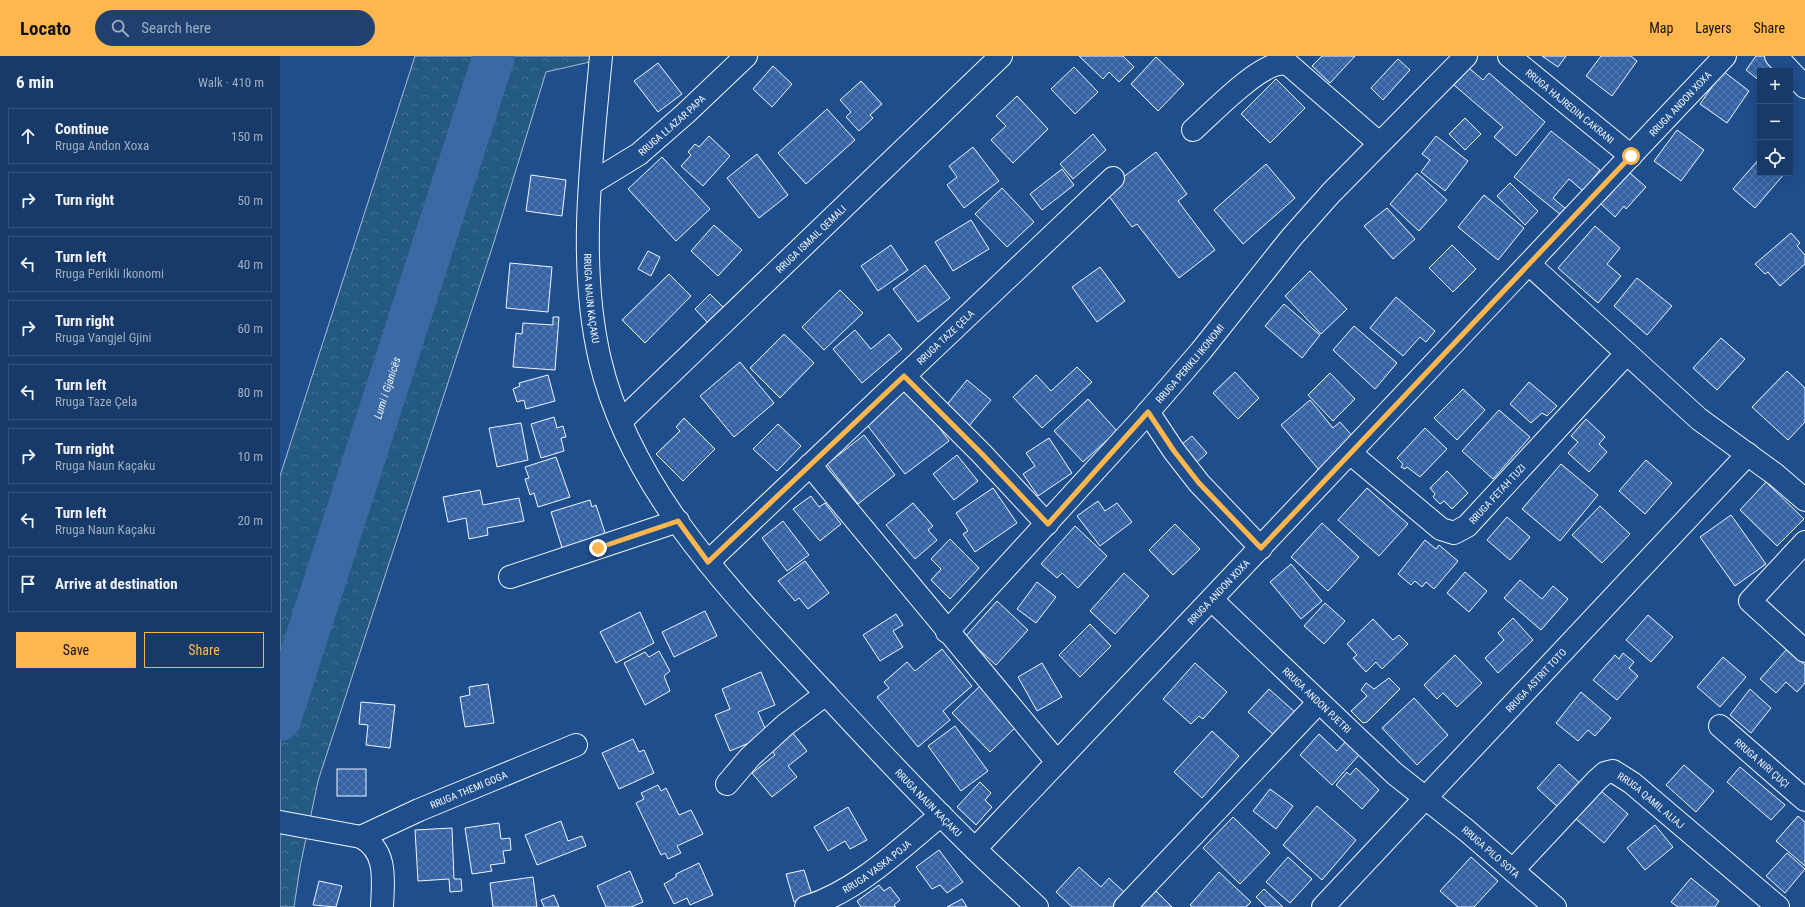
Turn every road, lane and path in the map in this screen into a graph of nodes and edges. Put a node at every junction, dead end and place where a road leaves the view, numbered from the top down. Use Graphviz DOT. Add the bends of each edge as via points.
graph roads {
  1 [pos="601,56"];
  2 [pos="746,56"];
  3 [pos="1001,56"];
  4 [pos="1466,56"];
  5 [pos="1509,56"];
  6 [pos="1725,56"];
  7 [pos="1776,56"];
  8 [pos="1805,87"];
  9 [pos="1193,130"];
  10 [pos="1379,144"];
  11 [pos="1631,156"];
  12 [pos="1113,178"];
  13 [pos="590,184"];
  14 [pos="1529,264"];
  15 [pos="1626,354"];
  16 [pos="904,376"];
  17 [pos="1148,412"];
  18 [pos="621,421"];
  19 [pos="1350,453"];
  20 [pos="1748,454"];
  21 [pos="810,465"];
  22 [pos="1805,500"];
  23 [pos="678,521"];
  24 [pos="1048,524"];
  25 [pos="1805,542"];
  26 [pos="1261,548"];
  27 [pos="708,562"];
  28 [pos="510,577"];
  29 [pos="1212,600"];
  30 [pos="947,632"];
  31 [pos="1805,650"];
  32 [pos="826,694"];
  33 [pos="1319,702"];
  34 [pos="1720,726"];
  35 [pos="576,745"];
  36 [pos="1057,762"];
  37 [pos="727,784"];
  38 [pos="1425,798"];
  39 [pos="1805,800"];
  40 [pos="941,815"];
  41 [pos="280,822"];
  42 [pos="361,837"];
  43 [pos="975,849"];
  44 [pos="1513,870"];
  45 [pos="382,907"];
  46 [pos="806,907"];
  47 [pos="1037,907"];
  48 [pos="1125,907"];
  49 [pos="1323,907"];
  50 [pos="1555,907"];
  51 [pos="1778,907"];
  1 -- 13 [label="street, RRUGA NAUN KAÇAKU"];
  2 -- 13 [label="street, RRUGA LLAZAR PAPA" via="639,154"];
  3 -- 18 [label="street, RRUGA ISMAIL QEMALI"];
  4 -- 10 [label="street, RRUGA PERIKLI IKONOMI"];
  5 -- 11 [label="street, RRUGA HAJREDIN CAKRANI"];
  6 -- 11 [label="street, RRUGA ANDON XOXA"];
  7 -- 8 [label="street"];
  9 -- 10 [label="street" via="1262,71 1278,64 1288,64"];
  10 -- 17 [label="street, RRUGA PERIKLI IKONOMI" via="1291,238 1201,351"];
  11 -- 14 [label="street, RRUGA ANDON XOXA"];
  12 -- 16 [label="street, RRUGA TAZE ÇELA"];
  13 -- 18 [label="street, RRUGA NAUN KAÇAKU" via="589,284 600,359"];
  14 -- 15 [label="street"];
  14 -- 19 [label="street, RRUGA ANDON XOXA"];
  15 -- 19 [label="street, RRUGA FETAH TUZI" via="1467,526 1454,533 1441,529"];
  15 -- 20 [label="street" via="1699,419"];
  16 -- 21 [label="street, RRUGA TAZE ÇELA"];
  16 -- 24 [label="street"];
  17 -- 24 [label="street, RRUGA PERIKLI IKONOMI"];
  17 -- 26 [label="street" via="1199,483"];
  18 -- 23 [label="street, RRUGA NAUN KAÇAKU" via="636,453"];
  19 -- 26 [label="street, RRUGA ANDON XOXA"];
  20 -- 22 [label="street"];
  20 -- 38 [label="street, RRUGA ASTRIT TOTO"];
  21 -- 27 [label="street, RRUGA TAZE ÇELA"];
  21 -- 30 [label="street"];
  23 -- 27 [label="street, RRUGA NAUN KAÇAKU"];
  23 -- 28 [label="street"];
  24 -- 30 [label="street, RRUGA PERIKLI IKONOMI"];
  25 -- 31 [label="street" via="1750,601"];
  26 -- 29 [label="street, RRUGA ANDON XOXA"];
  27 -- 32 [label="street, RRUGA NAUN KAÇAKU" via="739,600"];
  29 -- 33 [label="street, RRUGA ANDON PJETRI"];
  29 -- 36 [label="street, RRUGA ANDON XOXA"];
  30 -- 36 [label="street"];
  32 -- 37 [label="street" via="750,756"];
  32 -- 40 [label="street, RRUGA NAUN KAÇAKU"];
  33 -- 38 [label="street, RRUGA ANDON PJETRI" via="1395,774"];
  33 -- 48 [label="street"];
  34 -- 39 [label="street, RRUGA NIRI ÇUÇI"];
  35 -- 42 [label="street, RRUGA THEMI GOGA" via="419,810"];
  36 -- 43 [label="street, RRUGA ANDON XOXA"];
  38 -- 44 [label="street, RRUGA PILO SOTA"];
  38 -- 49 [label="street, RRUGA ASTRIT TOTO"];
  40 -- 43 [label="street, RRUGA NAUN KAÇAKU"];
  40 -- 46 [label="street, RRUGA VASKA POJA" via="859,880 834,895"];
  41 -- 42 [label="street"];
  42 -- 45 [label="street" via="371,842 378,852 382,865"];
  43 -- 47 [label="street, RRUGA NAUN KAÇAKU"];
  44 -- 50 [label="street, RRUGA PILO SOTA"];
  44 -- 51 [label="street, RRUGA QAMIL ALIAJ" via="1597,780 1613,772 1632,783"];
}
